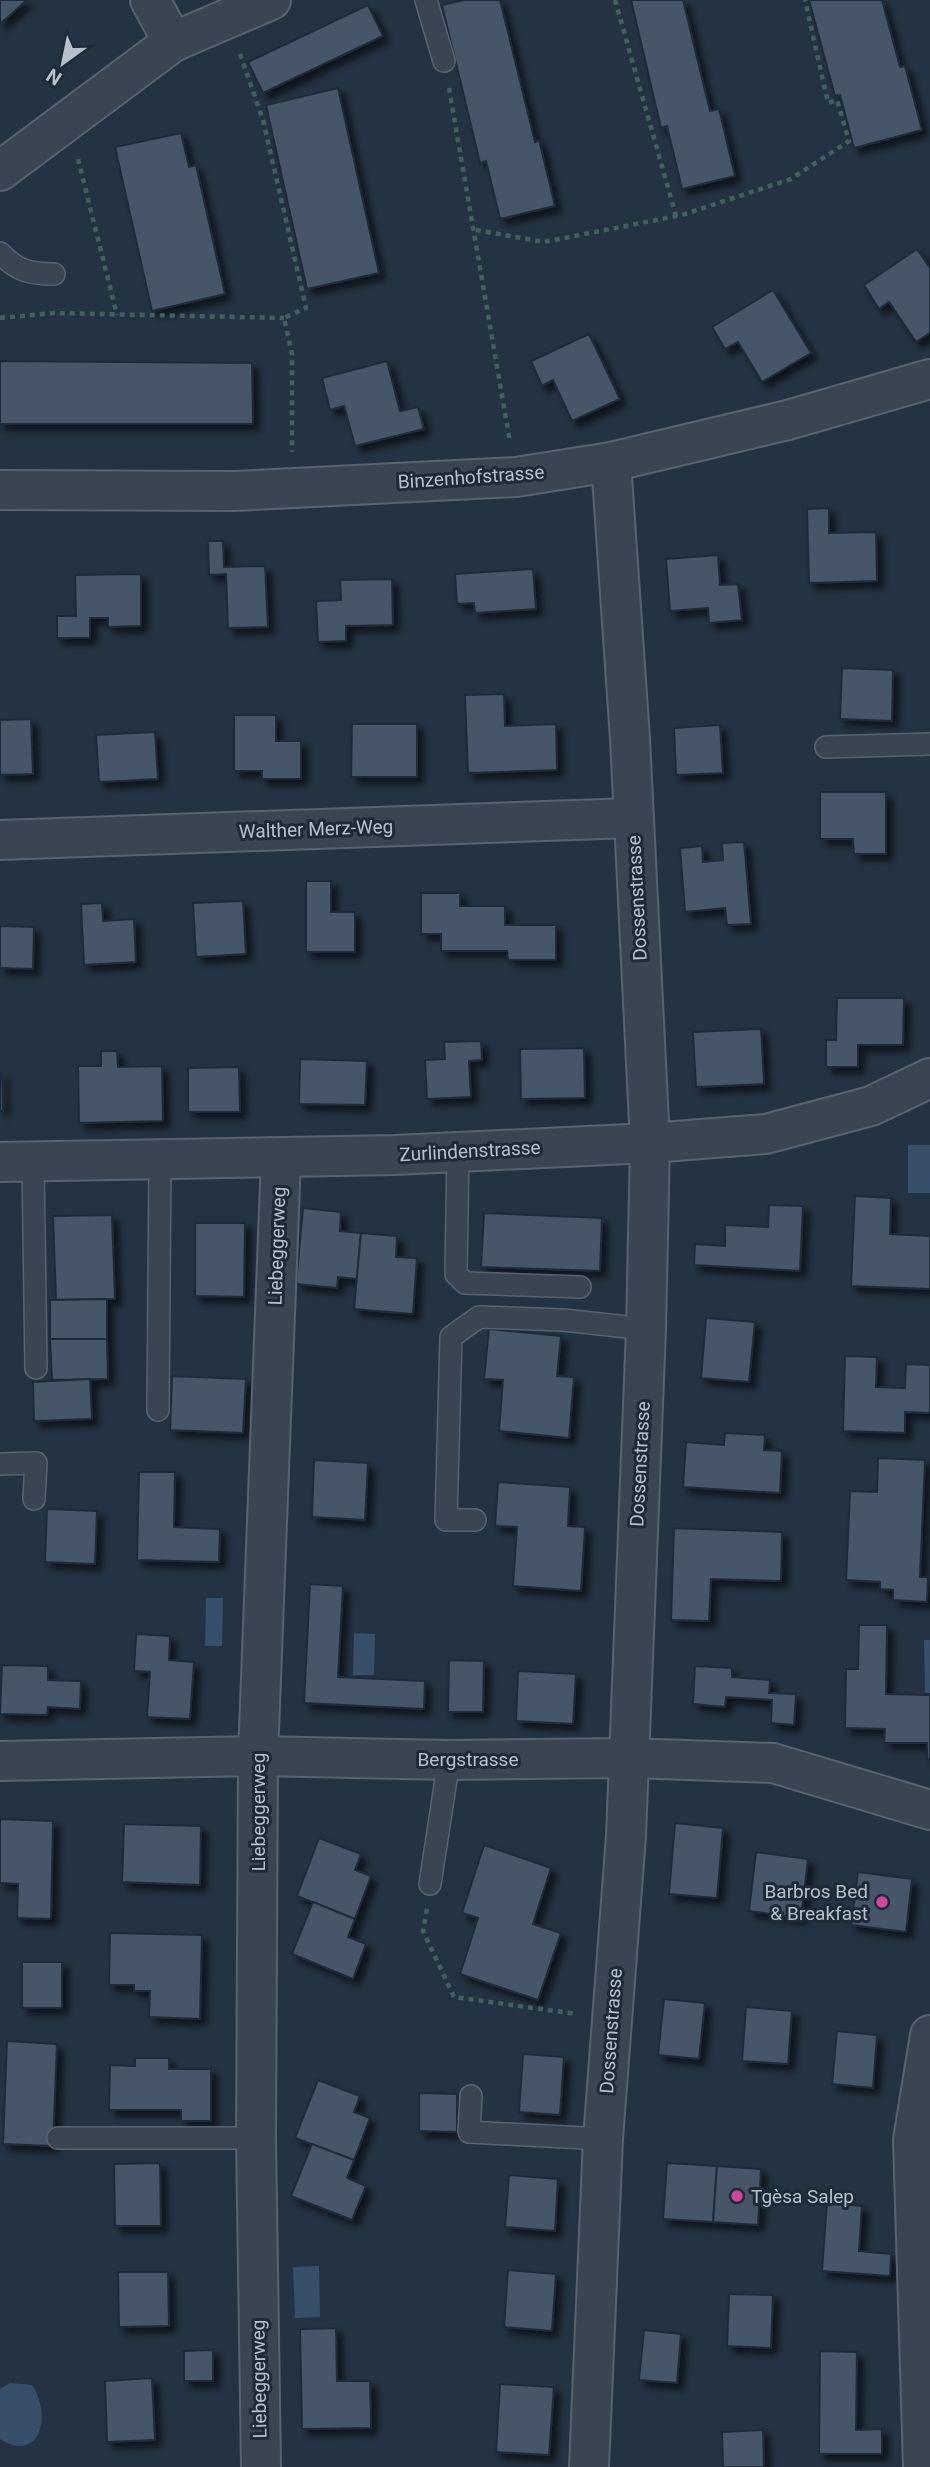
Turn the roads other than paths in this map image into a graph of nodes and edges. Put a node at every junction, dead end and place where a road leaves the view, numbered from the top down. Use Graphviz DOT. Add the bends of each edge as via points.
graph roads {
  1 [pos="150,0"];
  2 [pos="271,0"];
  3 [pos="426,0"];
  4 [pos="173,42"];
  5 [pos="444,61"];
  6 [pos="0,171"];
  7 [pos="0,253"];
  8 [pos="54,274"];
  9 [pos="928,389"];
  10 [pos="611,462"];
  11 [pos="0,490"];
  12 [pos="930,744"];
  13 [pos="826,747"];
  14 [pos="633,818"];
  15 [pos="0,840"];
  16 [pos="930,1078"];
  17 [pos="650,1143"];
  18 [pos="458,1152"];
  19 [pos="281,1158"];
  20 [pos="160,1160"];
  21 [pos="16,1162"];
  22 [pos="580,1287"];
  23 [pos="646,1329"];
  24 [pos="36,1368"];
  25 [pos="158,1409"];
  26 [pos="0,1464"];
  27 [pos="34,1499"];
  28 [pos="475,1520"];
  29 [pos="258,1756"];
  30 [pos="629,1758"];
  31 [pos="449,1760"];
  32 [pos="0,1761"];
  33 [pos="930,1810"];
  34 [pos="430,1884"];
  35 [pos="930,2035"];
  36 [pos="471,2096"];
  37 [pos="58,2138"];
  38 [pos="256,2138"];
  39 [pos="603,2139"];
  40 [pos="261,2467"];
  41 [pos="589,2467"];
  42 [pos="923,2467"];
  1 -- 4 [label="street"];
  2 -- 4 [label="street"];
  3 -- 5 [label="lane"];
  4 -- 6 [label="street"];
  7 -- 8 [label="lane" via="28,274"];
  9 -- 10 [label="street, Binzenhofstrasse"];
  10 -- 11 [label="street, Binzenhofstrasse" via="516,477 292,488"];
  10 -- 14 [label="street, Dossenstrasse"];
  12 -- 13 [label="lane"];
  14 -- 15 [label="street, Walther Merz-Weg"];
  14 -- 17 [label="street, Dossenstrasse"];
  16 -- 17 [label="street, Zurlindenstrasse" via="871,1106 766,1134"];
  17 -- 18 [label="street, Zurlindenstrasse"];
  17 -- 23 [label="street, Dossenstrasse"];
  18 -- 19 [label="street, Zurlindenstrasse"];
  18 -- 22 [label="lane" via="456,1273 464,1283"];
  19 -- 20 [label="street, Zurlindenstrasse"];
  19 -- 29 [label="street, Liebeggerweg"];
  20 -- 21 [label="street, Zurlindenstrasse"];
  20 -- 25 [label="lane"];
  21 -- 24 [label="lane"];
  23 -- 28 [label="lane" via="479,1317 451,1337 446,1520"];
  23 -- 30 [label="street, Dossenstrasse"];
  26 -- 27 [label="lane" via="36,1463"];
  29 -- 31 [label="street, Bergstrasse"];
  29 -- 32 [label="street, Bergstrasse"];
  29 -- 38 [label="street, Liebeggerweg"];
  30 -- 31 [label="street, Bergstrasse"];
  30 -- 33 [label="street, Bergstrasse" via="774,1763"];
  30 -- 39 [label="street, Dossenstrasse"];
  31 -- 34 [label="lane"];
  35 -- 42 [label="street" via="914,2140"];
  36 -- 39 [label="lane" via="469,2132"];
  37 -- 38 [label="lane"];
  38 -- 40 [label="street, Liebeggerweg"];
  39 -- 41 [label="street, Dossenstrasse"];
}
